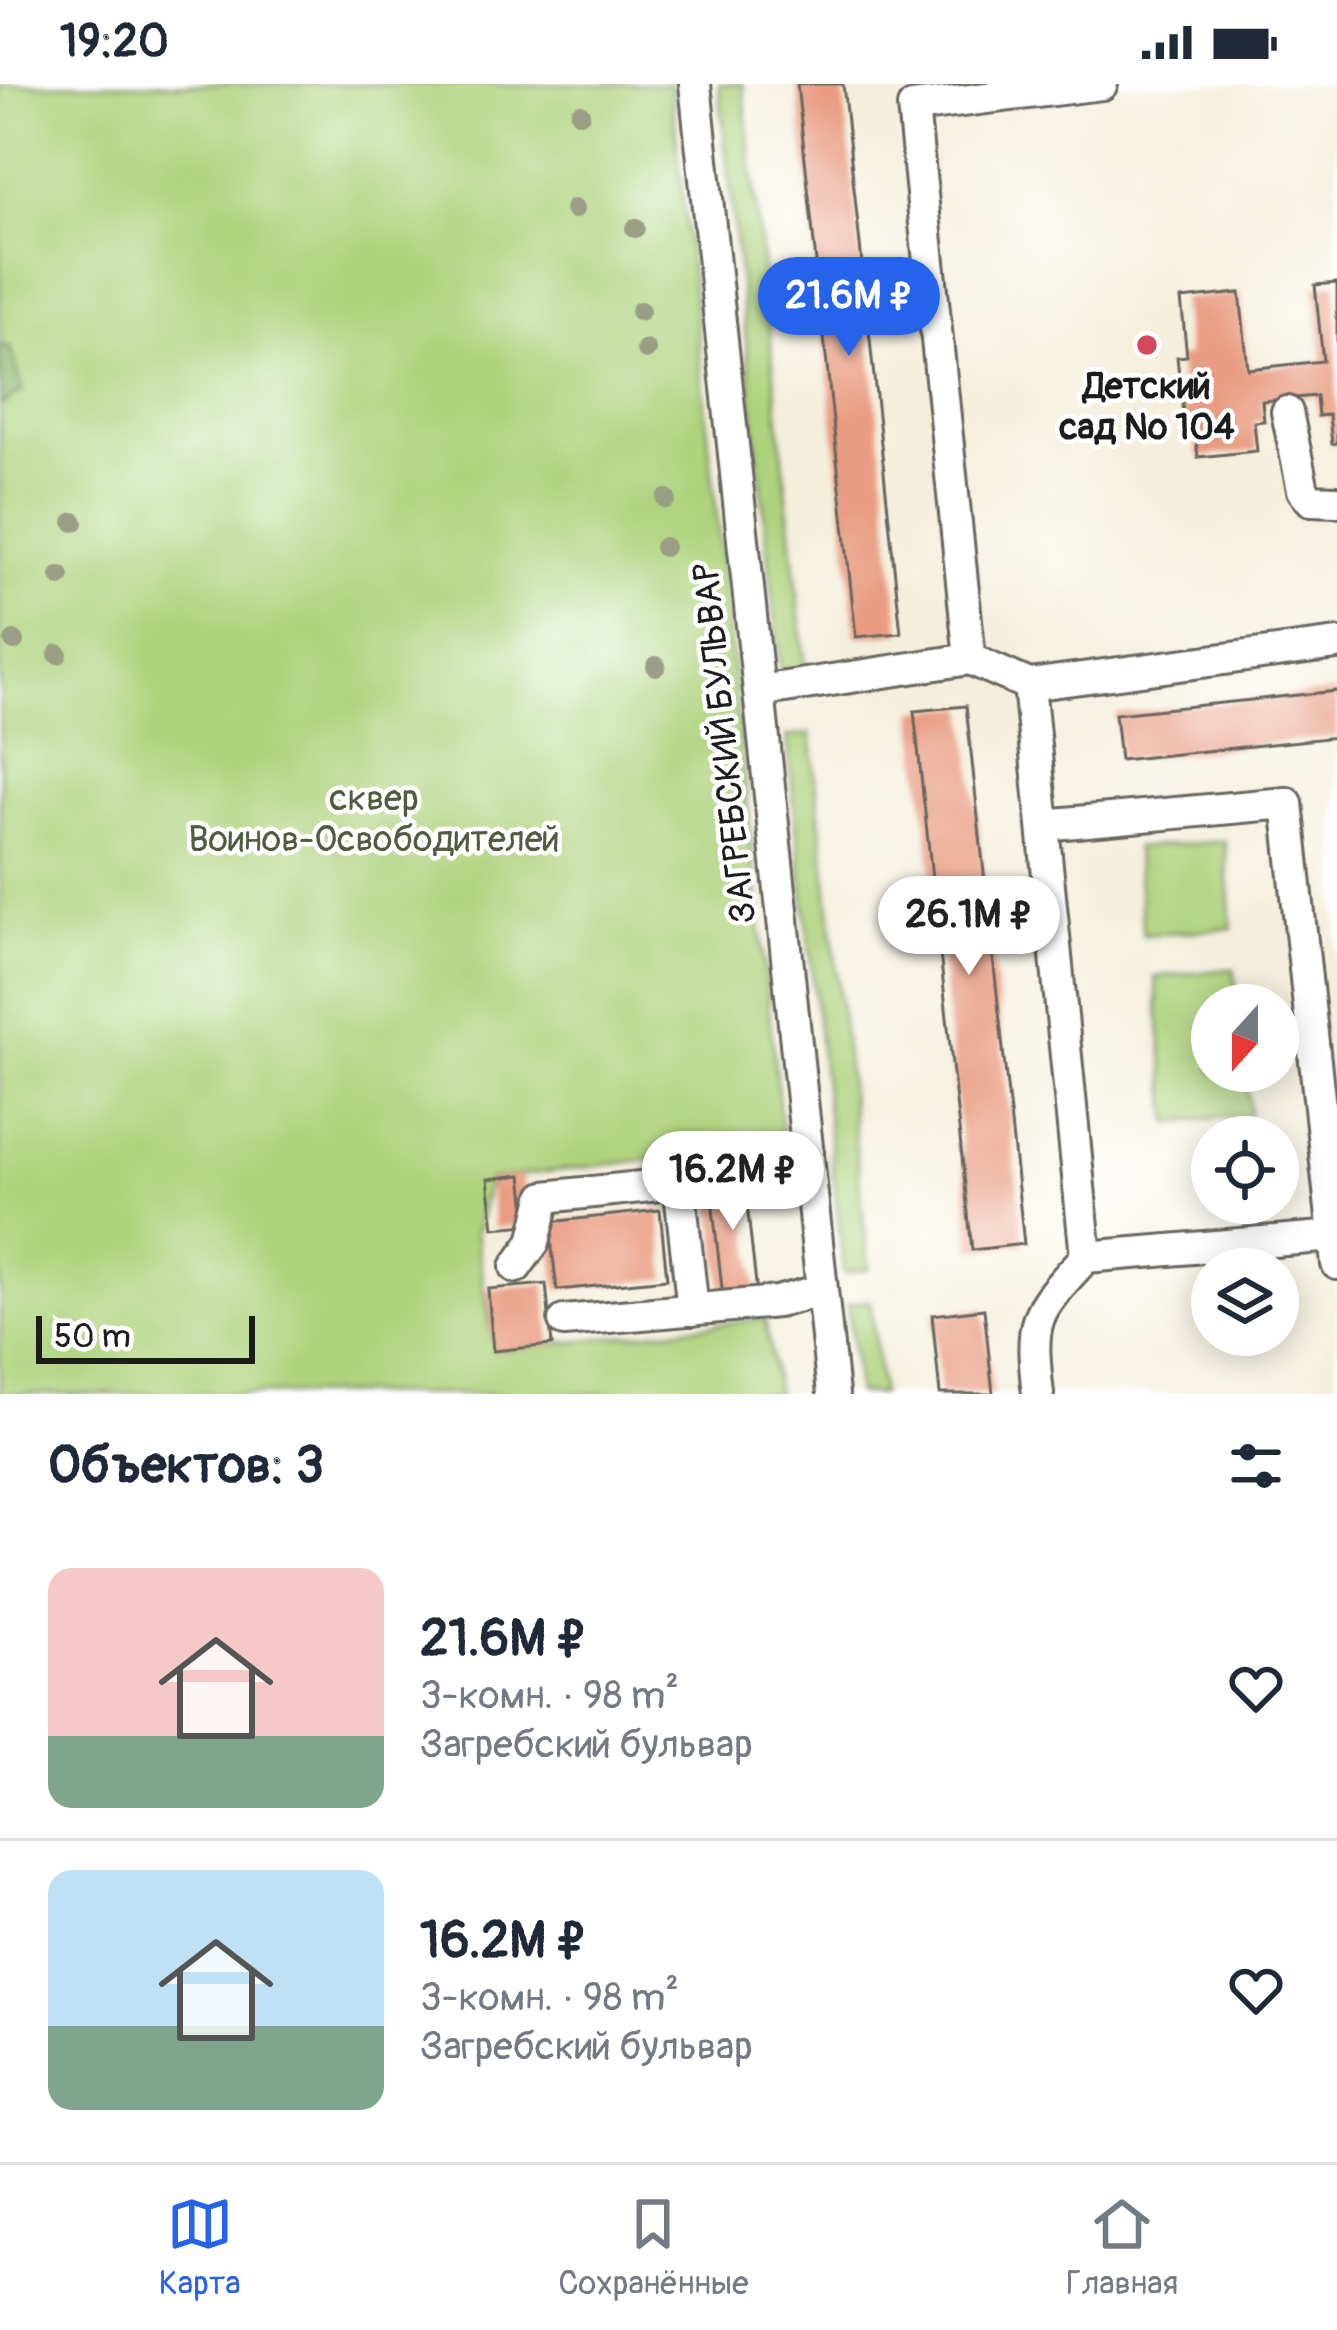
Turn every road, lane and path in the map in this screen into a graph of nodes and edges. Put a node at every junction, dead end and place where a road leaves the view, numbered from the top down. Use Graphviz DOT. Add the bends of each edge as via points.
graph roads {
  1 [pos="694,84"];
  2 [pos="1102,84"];
  3 [pos="1287,412"];
  4 [pos="1337,501"];
  5 [pos="1337,644"];
  6 [pos="970,659"];
  7 [pos="1029,686"];
  8 [pos="759,691"];
  9 [pos="1043,825"];
  10 [pos="808,1152"];
  11 [pos="679,1183"];
  12 [pos="1335,1250"];
  13 [pos="1086,1257"];
  14 [pos="517,1267"];
  15 [pos="822,1290"];
  16 [pos="693,1310"];
  17 [pos="564,1321"];
  18 [pos="833,1394"];
  19 [pos="1038,1394"];
  1 -- 8 [label="street, ЗАГРЕБСКИЙ БУЛЬВАР"];
  2 -- 6 [label="street" via="913,107"];
  3 -- 4 [label="street" via="1303,490 1311,500"];
  5 -- 7 [label="street"];
  6 -- 7 [label="street"];
  6 -- 8 [label="street"];
  7 -- 9 [label="street"];
  8 -- 10 [label="street, ЗАГРЕБСКИЙ БУЛЬВАР"];
  9 -- 12 [label="street" via="1287,803"];
  9 -- 13 [label="street"];
  10 -- 11 [label="street" via="700,1164"];
  10 -- 15 [label="street, ЗАГРЕБСКИЙ БУЛЬВАР"];
  11 -- 14 [label="street" via="544,1197 534,1242"];
  11 -- 16 [label="street"];
  12 -- 13 [label="street" via="1189,1239"];
  13 -- 19 [label="street" via="1041,1305 1032,1345"];
  15 -- 16 [label="street"];
  15 -- 18 [label="street, ЗАГРЕБСКИЙ БУЛЬВАР"];
  16 -- 17 [label="street"];
}
